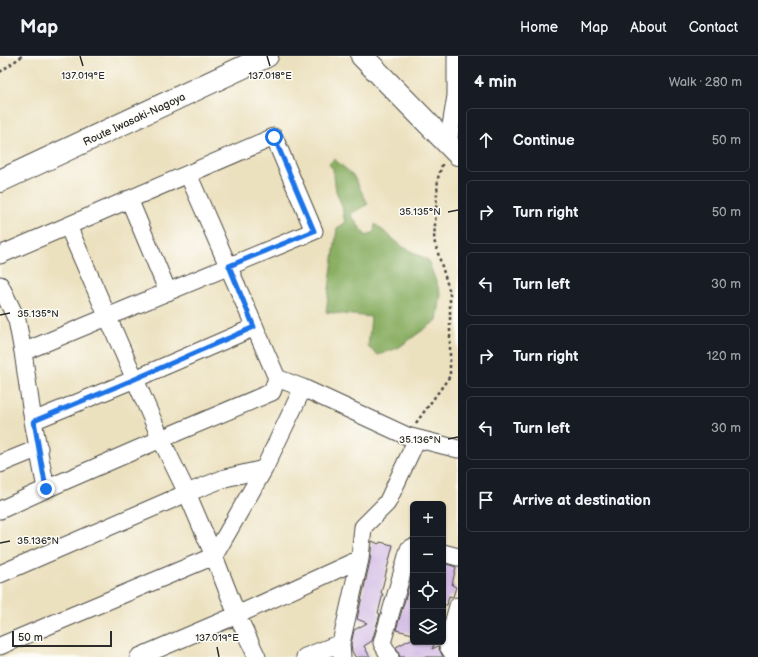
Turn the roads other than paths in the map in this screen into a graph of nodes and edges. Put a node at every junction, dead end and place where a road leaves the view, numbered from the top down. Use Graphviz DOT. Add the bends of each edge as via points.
graph roads {
  1 [pos="267,56"];
  2 [pos="362,56"];
  3 [pos="456,56"];
  4 [pos="453,149"];
  5 [pos="188,174"];
  6 [pos="0,181"];
  7 [pos="129,200"];
  8 [pos="68,226"];
  9 [pos="0,255"];
  10 [pos="229,266"];
  11 [pos="0,285"];
  12 [pos="168,292"];
  13 [pos="108,317"];
  14 [pos="254,327"];
  15 [pos="24,352"];
  16 [pos="277,378"];
  17 [pos="135,379"];
  18 [pos="303,388"];
  19 [pos="34,421"];
  20 [pos="412,438"];
  21 [pos="161,439"];
  22 [pos="39,448"];
  23 [pos="458,449"];
  24 [pos="0,464"];
  25 [pos="264,469"];
  26 [pos="46,489"];
  27 [pos="187,493"];
  28 [pos="0,510"];
  29 [pos="410,548"];
  30 [pos="446,554"];
  31 [pos="214,556"];
  32 [pos="458,557"];
  33 [pos="360,558"];
  34 [pos="0,574"];
  35 [pos="458,606"];
  36 [pos="236,615"];
  37 [pos="0,646"];
  38 [pos="342,650"];
  39 [pos="139,657"];
  40 [pos="257,657"];
  41 [pos="305,657"];
  42 [pos="390,657"];
  43 [pos="455,657"];
  1 -- 6 [label="main road, Route Iwasaki-Nagoya"];
  2 -- 4 [label="main road"];
  3 -- 4 [label="street"];
  5 -- 7 [label="street"];
  5 -- 10 [label="street"];
  5 -- 10 [label="street" via="274,137 314,231"];
  7 -- 8 [label="street"];
  7 -- 12 [label="street"];
  8 -- 9 [label="street"];
  8 -- 13 [label="street"];
  10 -- 12 [label="street"];
  10 -- 14 [label="street"];
  11 -- 15 [label="street" via="16,320"];
  12 -- 13 [label="street"];
  13 -- 15 [label="street"];
  13 -- 17 [label="street"];
  14 -- 16 [label="street"];
  14 -- 17 [label="street"];
  15 -- 19 [label="street"];
  16 -- 18 [label="street"];
  16 -- 21 [label="street" via="272,392"];
  17 -- 19 [label="street"];
  17 -- 21 [label="street"];
  18 -- 20 [label="street"];
  18 -- 25 [label="street"];
  19 -- 22 [label="street"];
  20 -- 23 [label="street"];
  20 -- 33 [label="street" via="387,503 363,527"];
  21 -- 26 [label="street"];
  21 -- 27 [label="street"];
  22 -- 24 [label="street"];
  22 -- 26 [label="street"];
  25 -- 27 [label="street" via="225,478"];
  25 -- 31 [label="street"];
  26 -- 28 [label="street"];
  27 -- 31 [label="street"];
  27 -- 34 [label="street"];
  29 -- 42 [label="street" via="382,643"];
  30 -- 32 [label="street"];
  31 -- 36 [label="street"];
  31 -- 37 [label="street"];
  33 -- 36 [label="street"];
  33 -- 38 [label="street"];
  35 -- 43 [label="street" via="448,642"];
  36 -- 39 [label="street"];
  36 -- 40 [label="street"];
  38 -- 41 [label="street"];
}
